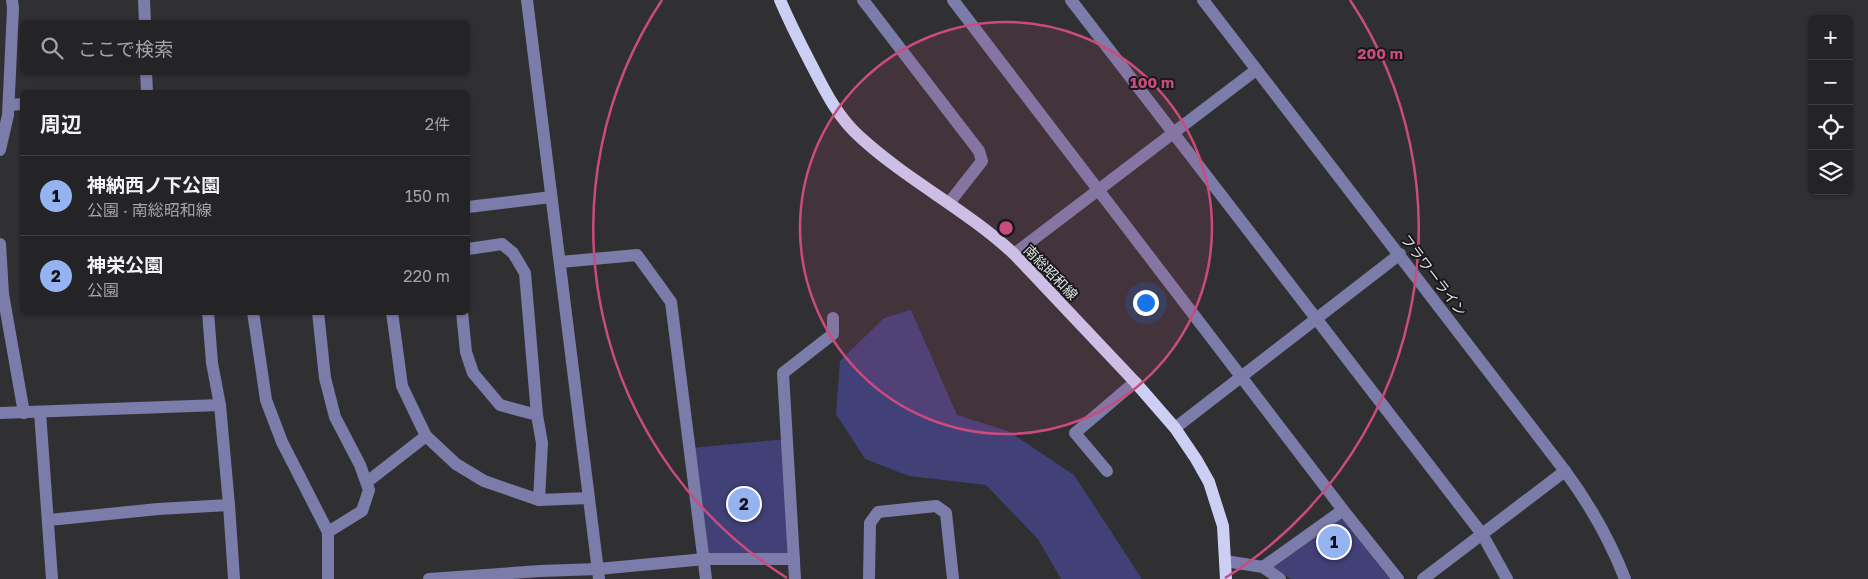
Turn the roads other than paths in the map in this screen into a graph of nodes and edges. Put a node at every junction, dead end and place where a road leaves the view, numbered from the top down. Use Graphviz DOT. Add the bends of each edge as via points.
graph roads {
  1 [pos="12,0"];
  2 [pos="144,0"];
  3 [pos="527,0"];
  4 [pos="780,0"];
  5 [pos="863,0"];
  6 [pos="953,0"];
  7 [pos="1071,0"];
  8 [pos="1203,0"];
  9 [pos="145,20"];
  10 [pos="1256,70"];
  11 [pos="146,75"];
  12 [pos="147,90"];
  13 [pos="20,104"];
  14 [pos="9,105"];
  15 [pos="1172,134"];
  16 [pos="0,150"];
  17 [pos="1098,190"];
  18 [pos="552,197"];
  19 [pos="949,202"];
  20 [pos="470,207"];
  21 [pos="0,244"];
  22 [pos="470,249"];
  23 [pos="1014,254"];
  24 [pos="1400,254"];
  25 [pos="560,262"];
  26 [pos="208,315"];
  27 [pos="253,315"];
  28 [pos="318,315"];
  29 [pos="392,315"];
  30 [pos="462,315"];
  31 [pos="833,318"];
  32 [pos="1317,318"];
  33 [pos="1242,376"];
  34 [pos="1136,382"];
  35 [pos="220,404"];
  36 [pos="40,412"];
  37 [pos="0,413"];
  38 [pos="24,413"];
  39 [pos="537,415"];
  40 [pos="1175,428"];
  41 [pos="426,436"];
  42 [pos="1107,471"];
  43 [pos="1566,471"];
  44 [pos="367,482"];
  45 [pos="589,498"];
  46 [pos="539,500"];
  47 [pos="229,506"];
  48 [pos="1343,510"];
  49 [pos="49,520"];
  50 [pos="328,532"];
  51 [pos="1482,534"];
  52 [pos="705,559"];
  53 [pos="794,559"];
  54 [pos="1225,561"];
  55 [pos="1263,566"];
  56 [pos="599,574"];
  57 [pos="540,575"];
  58 [pos="474,577"];
  59 [pos="52,579"];
  60 [pos="234,579"];
  61 [pos="328,579"];
  62 [pos="429,579"];
  63 [pos="706,579"];
  64 [pos="796,579"];
  65 [pos="869,579"];
  66 [pos="953,579"];
  67 [pos="1226,579"];
  68 [pos="1280,579"];
  69 [pos="1398,579"];
  70 [pos="1423,579"];
  71 [pos="1507,579"];
  72 [pos="1625,579"];
  1 -- 14 [label="street"];
  2 -- 9 [label="street"];
  3 -- 18 [label="street"];
  4 -- 19 [label="main road, 南総昭和線" via="838,113 885,158"];
  5 -- 19 [label="street" via="979,151 982,161"];
  6 -- 17 [label="street"];
  7 -- 15 [label="street"];
  8 -- 10 [label="street, フラワーライン"];
  10 -- 15 [label="street"];
  10 -- 24 [label="street, フラワーライン"];
  11 -- 12 [label="street"];
  13 -- 14 [label="street"];
  14 -- 16 [label="street"];
  15 -- 17 [label="street"];
  15 -- 32 [label="street"];
  17 -- 23 [label="street"];
  17 -- 33 [label="street"];
  18 -- 20 [label="street"];
  18 -- 25 [label="street"];
  19 -- 23 [label="main road, 南総昭和線"];
  21 -- 38 [label="street" via="3,294"];
  22 -- 39 [label="street" via="502,244 513,253 525,273"];
  23 -- 34 [label="main road, 南総昭和線"];
  24 -- 32 [label="street"];
  24 -- 43 [label="street, フラワーライン"];
  25 -- 45 [label="street"];
  25 -- 52 [label="street" via="637,255 671,302"];
  26 -- 35 [label="street" via="212,363"];
  27 -- 50 [label="street" via="266,400 282,442"];
  28 -- 44 [label="street" via="334,417"];
  29 -- 41 [label="street" via="402,386"];
  30 -- 39 [label="street" via="466,352 473,373 500,405"];
  31 -- 53 [label="street" via="833,334 783,373"];
  32 -- 33 [label="street"];
  32 -- 51 [label="street"];
  33 -- 40 [label="street"];
  33 -- 48 [label="street"];
  34 -- 40 [label="main road, 南総昭和線"];
  34 -- 42 [label="street" via="1075,433"];
  35 -- 36 [label="street"];
  35 -- 47 [label="street"];
  36 -- 38 [label="street"];
  36 -- 49 [label="street"];
  37 -- 38 [label="street"];
  39 -- 46 [label="street" via="542,443"];
  40 -- 54 [label="main road, 南総昭和線" via="1209,482 1223,526"];
  41 -- 44 [label="street"];
  41 -- 46 [label="street" via="456,464 484,481"];
  43 -- 51 [label="street"];
  43 -- 72 [label="street, フラワーライン" via="1602,526"];
  44 -- 50 [label="street" via="369,490 362,511"];
  45 -- 46 [label="street"];
  45 -- 56 [label="street"];
  47 -- 49 [label="street" via="158,509"];
  47 -- 60 [label="street"];
  48 -- 55 [label="street"];
  48 -- 69 [label="street"];
  49 -- 59 [label="street"];
  50 -- 61 [label="street"];
  51 -- 70 [label="street"];
  51 -- 71 [label="street"];
  52 -- 53 [label="street"];
  52 -- 56 [label="street"];
  52 -- 63 [label="street"];
  53 -- 64 [label="street"];
  54 -- 55 [label="street"];
  54 -- 67 [label="main road, 南総昭和線"];
  55 -- 68 [label="street"];
  56 -- 57 [label="street"];
  57 -- 58 [label="street"];
  58 -- 62 [label="street"];
  65 -- 66 [label="street" via="870,523 878,512 936,506 946,513"];
}
